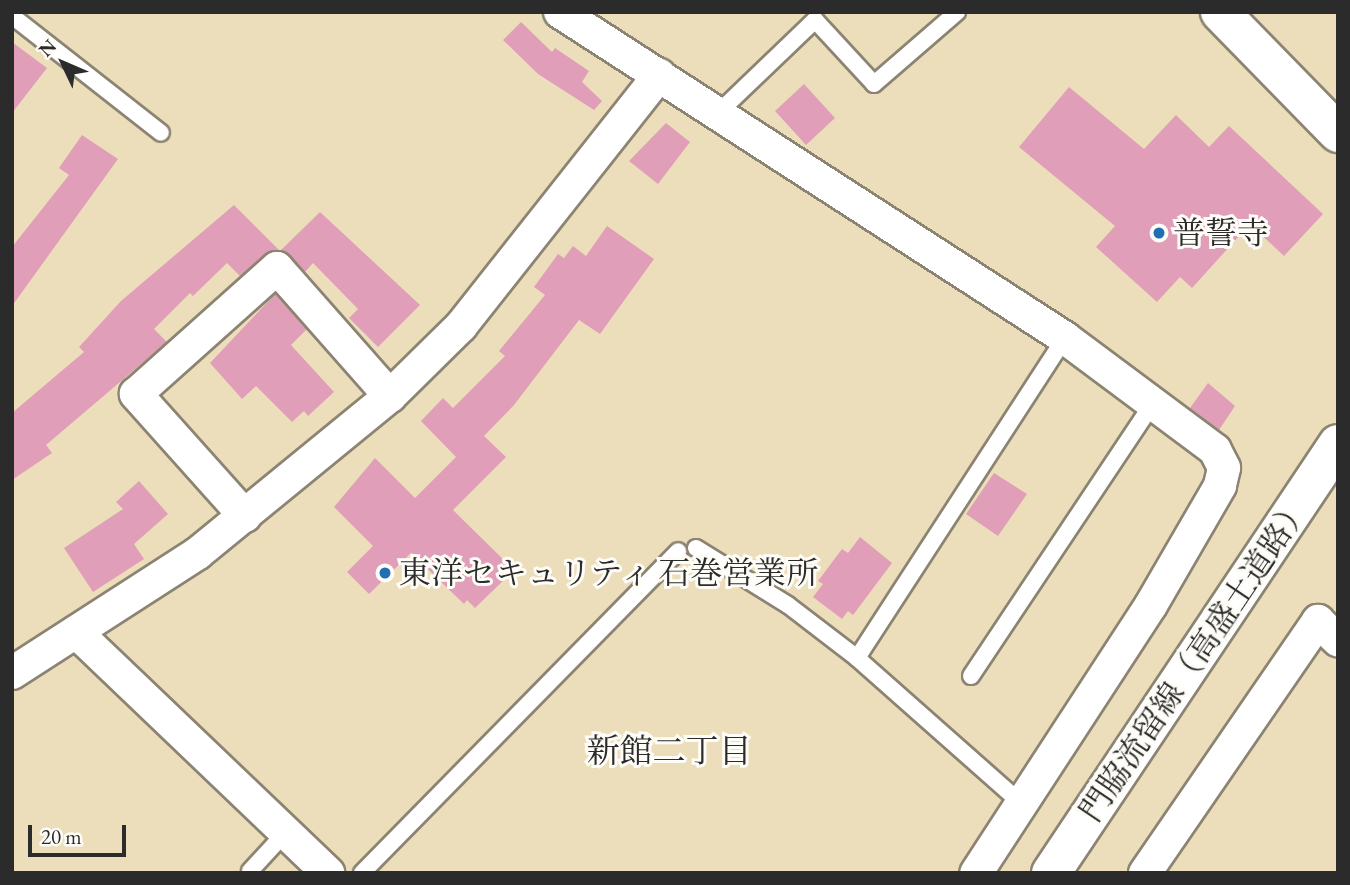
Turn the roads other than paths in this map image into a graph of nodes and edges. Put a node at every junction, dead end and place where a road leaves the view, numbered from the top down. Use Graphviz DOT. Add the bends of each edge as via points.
graph roads {
  1 [pos="560,12"];
  2 [pos="957,12"];
  3 [pos="1220,12"];
  4 [pos="12,16"];
  5 [pos="659,75"];
  6 [pos="716,114"];
  7 [pos="1338,133"];
  8 [pos="162,134"];
  9 [pos="1065,338"];
  10 [pos="390,396"];
  11 [pos="1154,402"];
  12 [pos="1338,444"];
  13 [pos="245,516"];
  14 [pos="696,548"];
  15 [pos="678,551"];
  16 [pos="76,632"];
  17 [pos="1338,639"];
  18 [pos="857,658"];
  19 [pos="12,673"];
  20 [pos="971,676"];
  21 [pos="1022,804"];
  22 [pos="286,832"];
  23 [pos="1152,870"];
  24 [pos="250,872"];
  25 [pos="327,873"];
  26 [pos="362,873"];
  27 [pos="976,873"];
  28 [pos="1051,873"];
  1 -- 5 [label="street"];
  2 -- 6 [label="lane" via="874,84 815,20"];
  3 -- 7 [label="main road"];
  4 -- 8 [label="lane"];
  5 -- 6 [label="street"];
  5 -- 10 [label="street" via="461,326"];
  6 -- 9 [label="street"];
  9 -- 11 [label="street"];
  9 -- 18 [label="lane"];
  10 -- 13 [label="street"];
  10 -- 13 [label="street" via="277,268 136,394"];
  11 -- 20 [label="lane"];
  11 -- 21 [label="street" via="1215,450 1224,468 1220,486 1151,605"];
  12 -- 28 [label="main road, 門脇流留線（高盛土道路）"];
  13 -- 16 [label="street" via="198,553"];
  14 -- 18 [label="lane" via="788,605"];
  15 -- 26 [label="lane"];
  16 -- 19 [label="street"];
  16 -- 22 [label="street"];
  17 -- 23 [label="street" via="1318,621"];
  18 -- 21 [label="lane"];
  21 -- 27 [label="street"];
  22 -- 24 [label="lane"];
  22 -- 25 [label="street"];
}
